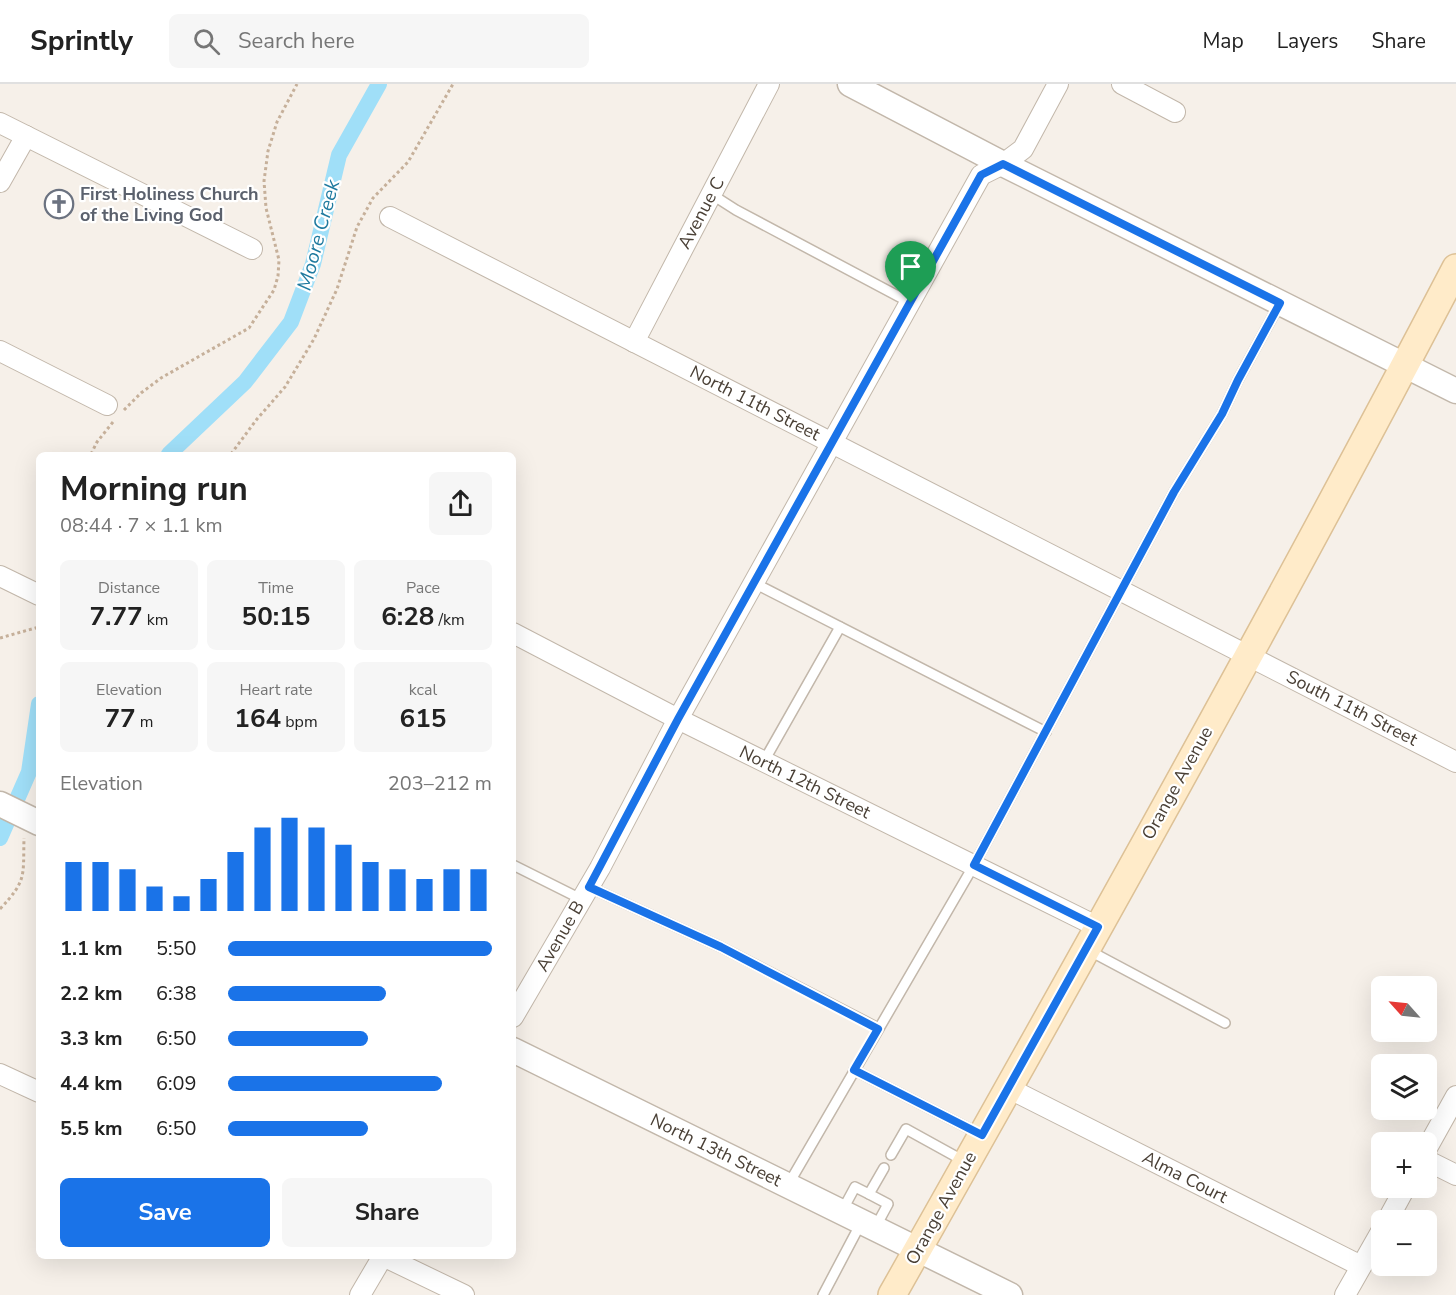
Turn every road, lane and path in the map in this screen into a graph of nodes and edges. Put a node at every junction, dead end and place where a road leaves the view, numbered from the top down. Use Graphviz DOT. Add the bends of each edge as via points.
graph roads {
  1 [pos="297,84"];
  2 [pos="453,84"];
  3 [pos="769,84"];
  4 [pos="850,84"];
  5 [pos="1058,84"];
  6 [pos="1122,84"];
  7 [pos="1175,112"];
  8 [pos="0,123"];
  9 [pos="26,136"];
  10 [pos="1003,164"];
  11 [pos="0,182"];
  12 [pos="711,194"];
  13 [pos="390,217"];
  14 [pos="252,249"];
  15 [pos="1456,268"];
  16 [pos="911,303"];
  17 [pos="1280,303"];
  18 [pos="634,342"];
  19 [pos="0,351"];
  20 [pos="1405,365"];
  21 [pos="1456,391"];
  22 [pos="107,405"];
  23 [pos="833,444"];
  24 [pos="92,452"];
  25 [pos="232,452"];
  26 [pos="0,576"];
  27 [pos="754,583"];
  28 [pos="1122,591"];
  29 [pos="36,594"];
  30 [pos="840,627"];
  31 [pos="36,628"];
  32 [pos="516,635"];
  33 [pos="0,638"];
  34 [pos="1247,655"];
  35 [pos="678,719"];
  36 [pos="1046,732"];
  37 [pos="764,761"];
  38 [pos="1456,762"];
  39 [pos="17,815"];
  40 [pos="974,865"];
  41 [pos="516,866"];
  42 [pos="585,893"];
  43 [pos="0,909"];
  44 [pos="1092,938"];
  45 [pos="516,1012"];
  46 [pos="1225,1023"];
  47 [pos="878,1029"];
  48 [pos="516,1051"];
  49 [pos="854,1070"];
  50 [pos="0,1074"];
  51 [pos="1008,1088"];
  52 [pos="36,1091"];
  53 [pos="1456,1096"];
  54 [pos="1436,1132"];
  55 [pos="982,1135"];
  56 [pos="891,1155"];
  57 [pos="966,1162"];
  58 [pos="1437,1166"];
  59 [pos="884,1168"];
  60 [pos="1456,1175"];
  61 [pos="788,1185"];
  62 [pos="869,1194"];
  63 [pos="860,1220"];
  64 [pos="918,1249"];
  65 [pos="1371,1249"];
  66 [pos="381,1259"];
  67 [pos="389,1259"];
  68 [pos="1361,1266"];
  69 [pos="360,1295"];
  70 [pos="465,1295"];
  71 [pos="823,1295"];
  72 [pos="892,1295"];
  73 [pos="1010,1295"];
  74 [pos="1346,1295"];
  1 -- 24 [label="path" via="277,122 268,151 266,208 279,260 274,290 249,328 141,393 109,426"];
  2 -- 25 [label="path" via="408,162 372,198 314,339 285,387"];
  3 -- 12 [label="street, Avenue C"];
  4 -- 10 [label="street"];
  5 -- 10 [label="street, Avenue B" via="1023,149"];
  6 -- 7 [label="street"];
  8 -- 9 [label="street"];
  9 -- 11 [label="street"];
  9 -- 14 [label="street"];
  10 -- 16 [label="street, Avenue B" via="981,175"];
  10 -- 17 [label="street"];
  12 -- 16 [label="lane"];
  12 -- 18 [label="street, Avenue C"];
  13 -- 18 [label="street, North 11th Street"];
  15 -- 20 [label="main road, Orange Avenue"];
  16 -- 23 [label="street, Avenue B"];
  17 -- 20 [label="street"];
  17 -- 28 [label="lane"];
  18 -- 23 [label="street, North 11th Street"];
  19 -- 22 [label="street"];
  20 -- 21 [label="street"];
  20 -- 34 [label="main road, Orange Avenue"];
  23 -- 27 [label="street, Avenue B"];
  23 -- 28 [label="street, North 11th Street"];
  26 -- 29 [label="street"];
  27 -- 30 [label="lane"];
  27 -- 35 [label="street, Avenue B"];
  28 -- 34 [label="street, North 11th Street"];
  28 -- 36 [label="lane"];
  30 -- 36 [label="lane"];
  30 -- 37 [label="lane"];
  31 -- 33 [label="path"];
  32 -- 35 [label="street, North 12th Street"];
  34 -- 38 [label="street, South 11th Street"];
  34 -- 44 [label="main road, Orange Avenue"];
  35 -- 37 [label="street, North 12th Street"];
  35 -- 42 [label="street, Avenue B"];
  36 -- 40 [label="lane"];
  37 -- 40 [label="street, North 12th Street"];
  39 -- 43 [label="path" via="24,875 20,886"];
  40 -- 44 [label="street, North 12th Street"];
  40 -- 47 [label="lane"];
  41 -- 42 [label="lane"];
  42 -- 45 [label="street, Avenue B"];
  42 -- 47 [label="lane" via="721,947"];
  44 -- 46 [label="lane"];
  44 -- 51 [label="main road, Orange Avenue"];
  47 -- 49 [label="lane"];
  48 -- 61 [label="street, North 13th Street"];
  49 -- 55 [label="lane"];
  49 -- 61 [label="lane"];
  50 -- 52 [label="street"];
  51 -- 55 [label="main road, Orange Avenue"];
  51 -- 68 [label="street, Alma Court"];
  53 -- 54 [label="street"];
  55 -- 57 [label="main road, Orange Avenue"];
  56 -- 57 [label="lane" via="906,1129"];
  57 -- 64 [label="main road, Orange Avenue"];
  58 -- 60 [label="street"];
  59 -- 62 [label="lane"];
  61 -- 63 [label="street, North 13th Street"];
  62 -- 63 [label="lane" via="855,1186"];
  62 -- 63 [label="lane" via="888,1204"];
  63 -- 64 [label="street, North 13th Street"];
  63 -- 71 [label="lane"];
  64 -- 72 [label="main road, Orange Avenue"];
  64 -- 73 [label="street, North 13th Street"];
  65 -- 68 [label="street"];
  66 -- 69 [label="street"];
  67 -- 70 [label="street"];
  68 -- 74 [label="street"];
}
